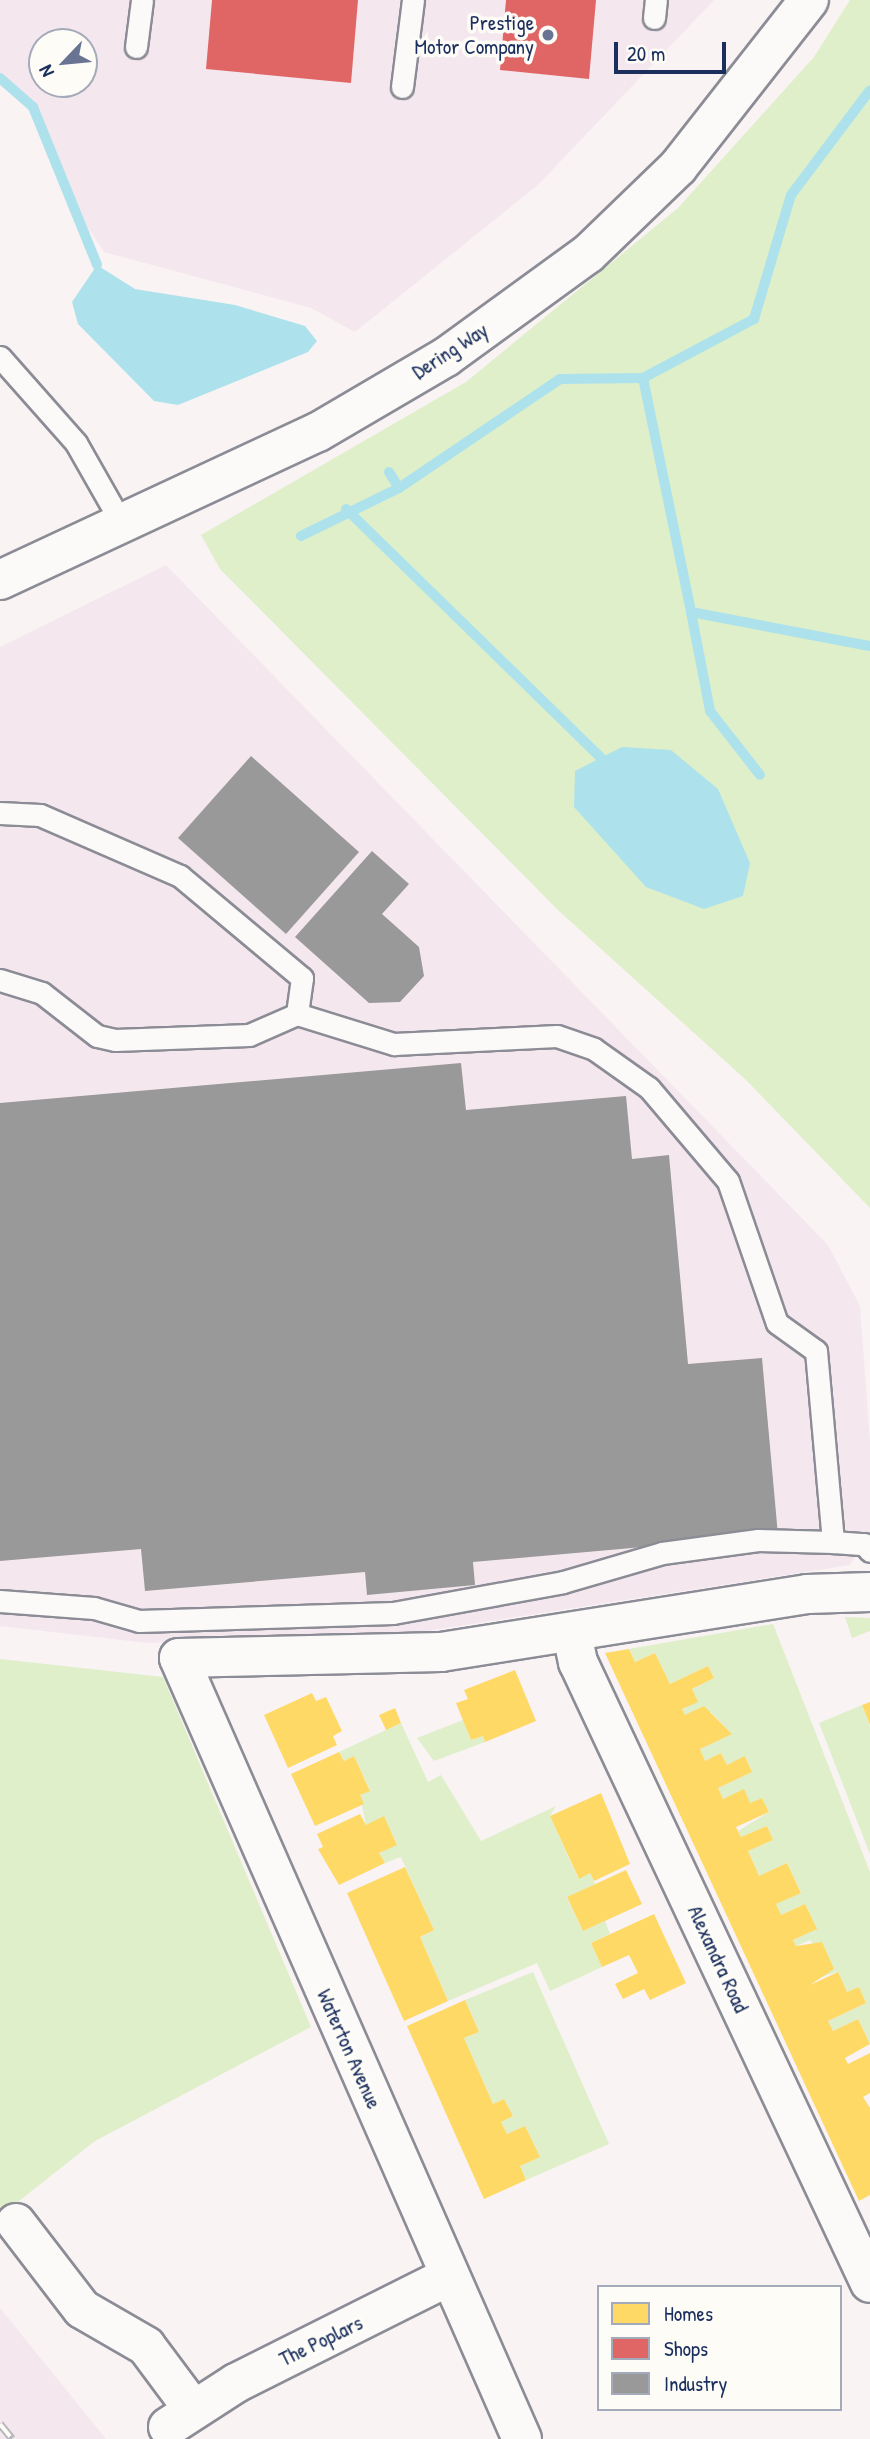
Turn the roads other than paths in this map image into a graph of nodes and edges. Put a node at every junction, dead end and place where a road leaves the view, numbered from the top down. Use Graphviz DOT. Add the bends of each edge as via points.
graph roads {
  1 [pos="142,0"];
  2 [pos="413,0"];
  3 [pos="808,0"];
  4 [pos="136,47"];
  5 [pos="402,87"];
  6 [pos="0,357"];
  7 [pos="122,524"];
  8 [pos="0,580"];
  9 [pos="0,813"];
  10 [pos="0,980"];
  11 [pos="297,1014"];
  12 [pos="833,1542"];
  13 [pos="870,1551"];
  14 [pos="870,1592"];
  15 [pos="0,1601"];
  16 [pos="572,1634"];
  17 [pos="16,2222"];
  18 [pos="450,2276"];
  19 [pos="870,2283"];
  20 [pos="522,2439"];
  1 -- 4 [label="lane"];
  2 -- 5 [label="lane"];
  3 -- 7 [label="street, Dering Way" via="678,167 588,254 446,357 318,432"];
  6 -- 7 [label="lane" via="76,443"];
  7 -- 8 [label="street, Dering Way"];
  9 -- 11 [label="lane" via="40,815 187,880 302,978"];
  10 -- 11 [label="lane" via="43,993 109,1039 249,1035"];
  11 -- 12 [label="lane" via="394,1044 557,1036 594,1049 649,1087 728,1181 783,1332 816,1351"];
  12 -- 13 [label="lane" via="864,1544"];
  12 -- 15 [label="lane" via="758,1540 662,1553 563,1582 393,1613 138,1620 94,1608"];
  14 -- 16 [label="street" via="828,1604"];
  16 -- 18 [label="street, Waterton Avenue" via="441,1652 179,1658"];
  16 -- 19 [label="street, Alexandra Road" via="580,1666"];
  17 -- 18 [label="street, The Poplars" via="82,2309 140,2341 181,2418"];
  18 -- 20 [label="street, Waterton Avenue"];
}
